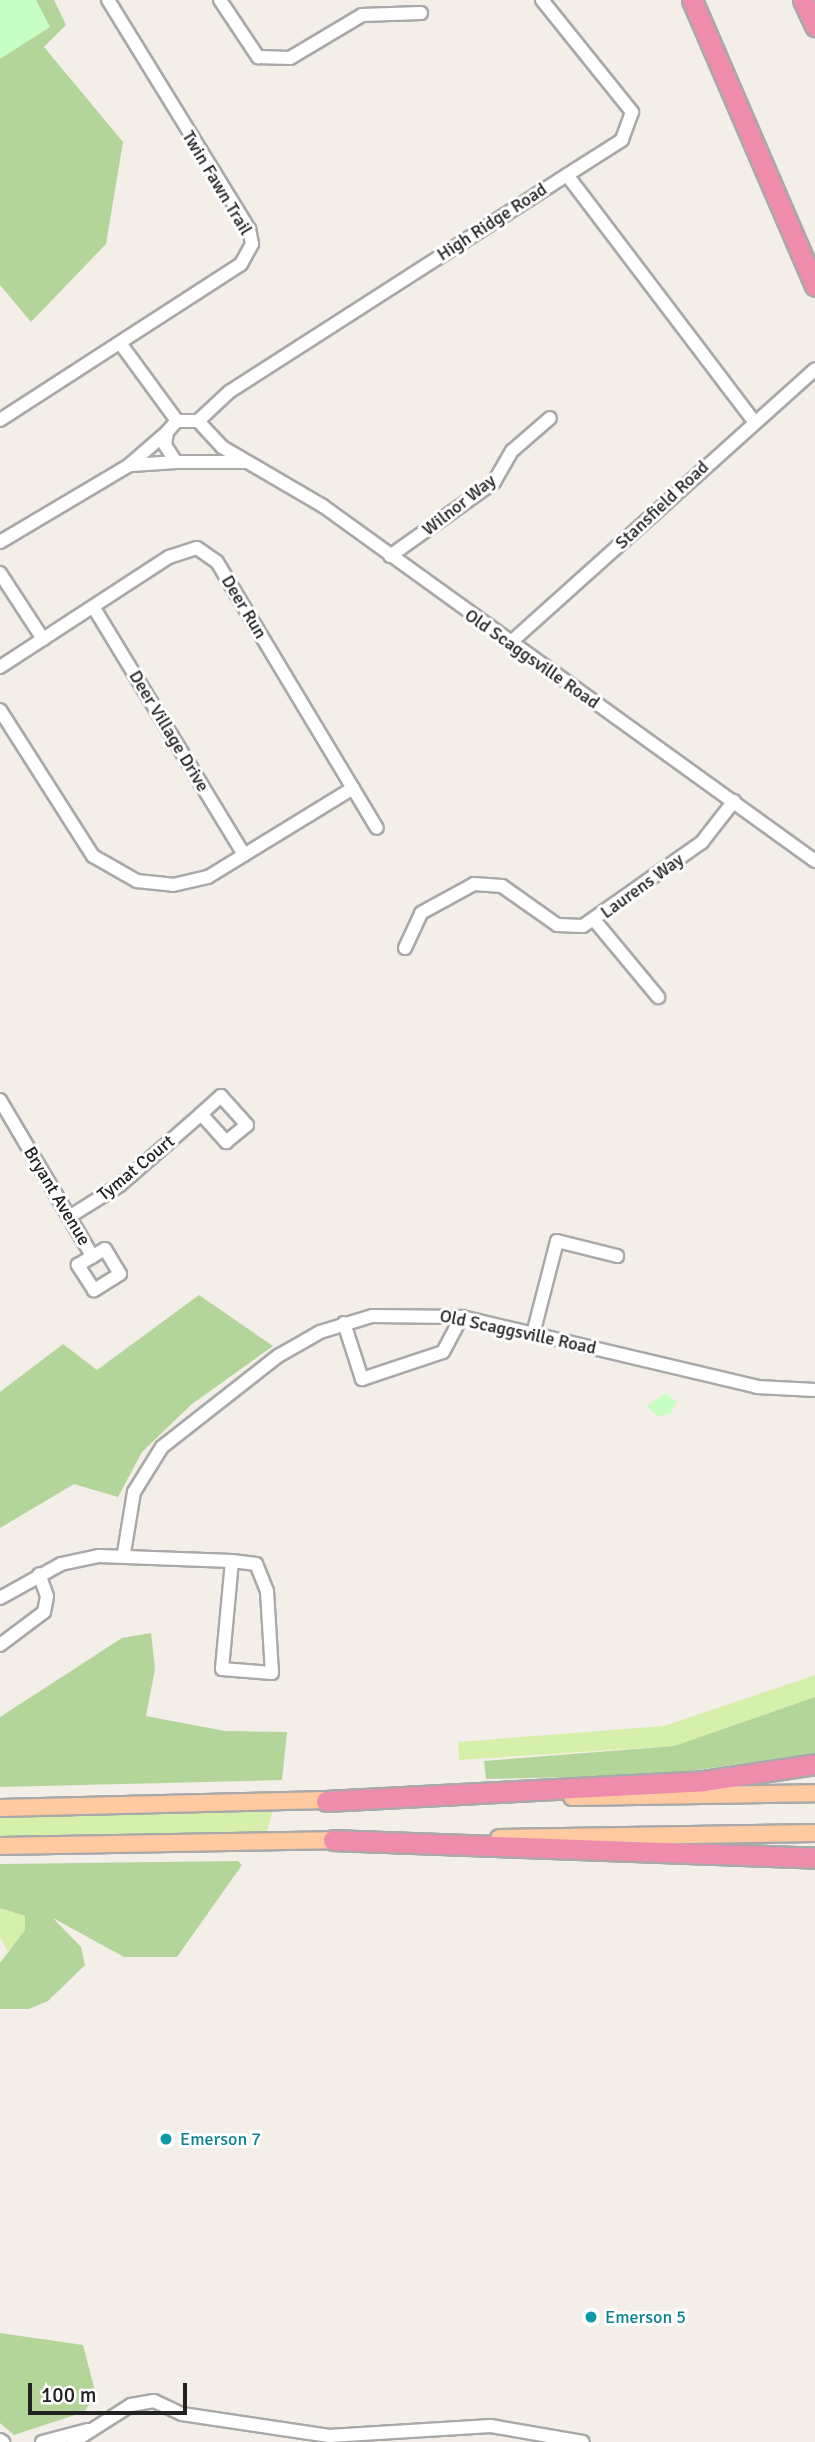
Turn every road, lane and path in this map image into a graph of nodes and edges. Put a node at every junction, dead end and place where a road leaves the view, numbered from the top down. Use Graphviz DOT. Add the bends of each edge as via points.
graph roads {
  1 [pos="108,0"];
  2 [pos="220,0"];
  3 [pos="542,0"];
  4 [pos="692,0"];
  5 [pos="803,0"];
  6 [pos="421,13"];
  7 [pos="815,26"];
  8 [pos="567,174"];
  9 [pos="815,286"];
  10 [pos="120,343"];
  11 [pos="815,369"];
  12 [pos="550,418"];
  13 [pos="0,420"];
  14 [pos="753,420"];
  15 [pos="177,421"];
  16 [pos="198,421"];
  17 [pos="209,431"];
  18 [pos="167,433"];
  19 [pos="176,462"];
  20 [pos="246,462"];
  21 [pos="194,464"];
  22 [pos="128,466"];
  23 [pos="0,542"];
  24 [pos="390,556"];
  25 [pos="0,573"];
  26 [pos="94,608"];
  27 [pos="43,639"];
  28 [pos="510,643"];
  29 [pos="0,667"];
  30 [pos="0,710"];
  31 [pos="353,788"];
  32 [pos="734,801"];
  33 [pos="377,828"];
  34 [pos="244,855"];
  35 [pos="815,861"];
  36 [pos="595,921"];
  37 [pos="405,948"];
  38 [pos="659,997"];
  39 [pos="0,1100"];
  40 [pos="201,1114"];
  41 [pos="69,1216"];
  42 [pos="93,1256"];
  43 [pos="617,1256"];
  44 [pos="462,1317"];
  45 [pos="344,1323"];
  46 [pos="533,1334"];
  47 [pos="815,1390"];
  48 [pos="124,1553"];
  49 [pos="232,1561"];
  50 [pos="39,1574"];
  51 [pos="0,1598"];
  52 [pos="0,1645"];
  53 [pos="815,1764"];
  54 [pos="815,1793"];
  55 [pos="0,1800"];
  56 [pos="326,1801"];
  57 [pos="86,1805"];
  58 [pos="0,1808"];
  59 [pos="815,1833"];
  60 [pos="333,1840"];
  61 [pos="0,1848"];
  62 [pos="815,1858"];
  63 [pos="91,2429"];
  64 [pos="42,2442"];
  65 [pos="72,2442"];
  66 [pos="583,2442"];
  1 -- 10 [label="street, Twin Fawn Trail" via="252,237 241,264"];
  2 -- 6 [label="street" via="258,57 290,58 362,15"];
  3 -- 8 [label="street" via="632,112 622,140"];
  4 -- 9 [label="highway"];
  5 -- 7 [label="highway"];
  8 -- 14 [label="street, High Ridge Road"];
  8 -- 16 [label="street, High Ridge Road" via="229,392"];
  10 -- 13 [label="street, Twin Fawn Trail"];
  10 -- 15 [label="street"];
  11 -- 14 [label="street, Stansfield Road"];
  12 -- 24 [label="street, Wilnor Way" via="512,452 494,482"];
  14 -- 28 [label="street, Stansfield Road"];
  15 -- 16 [label="street"];
  15 -- 18 [label="street"];
  16 -- 17 [label="street"];
  17 -- 20 [label="street, Old Scaggsville Road"];
  17 -- 21 [label="street" via="209,451"];
  18 -- 19 [label="street" via="168,453"];
  18 -- 22 [label="street"];
  19 -- 21 [label="street"];
  19 -- 22 [label="street"];
  20 -- 21 [label="street"];
  20 -- 24 [label="street, Old Scaggsville Road" via="315,501"];
  22 -- 23 [label="street"];
  24 -- 28 [label="street, Old Scaggsville Road"];
  25 -- 27 [label="street"];
  26 -- 27 [label="street, Deer Run"];
  26 -- 31 [label="street, Deer Run" via="169,557 197,548 207,553"];
  26 -- 34 [label="street, Deer Village Drive"];
  27 -- 29 [label="street, Deer Run"];
  28 -- 32 [label="street, Old Scaggsville Road"];
  30 -- 34 [label="street" via="81,841 120,875 156,884 191,883"];
  31 -- 33 [label="street, Deer Run"];
  31 -- 34 [label="street"];
  32 -- 35 [label="street, Old Scaggsville Road"];
  32 -- 36 [label="street, Laurens Way" via="702,842"];
  36 -- 37 [label="street, Laurens Way" via="557,925 512,890 474,884 421,913"];
  36 -- 38 [label="street"];
  39 -- 41 [label="street, Bryant Avenue"];
  40 -- 41 [label="street, Tymat Court" via="120,1185"];
  41 -- 42 [label="street, Bryant Avenue"];
  43 -- 46 [label="street" via="556,1241"];
  44 -- 45 [label="street, Old Scaggsville Road" via="411,1312"];
  44 -- 45 [label="street" via="443,1352 362,1379"];
  44 -- 46 [label="street, Old Scaggsville Road"];
  45 -- 48 [label="street, Old Scaggsville Road" via="278,1356 162,1447 134,1492"];
  46 -- 47 [label="street, Old Scaggsville Road" via="757,1387"];
  48 -- 49 [label="street"];
  48 -- 50 [label="street"];
  49 -- 49 [label="street" via="222,1669 272,1673 267,1591 256,1564"];
  50 -- 51 [label="street"];
  50 -- 52 [label="street" via="44,1612"];
  53 -- 56 [label="highway" via="703,1781"];
  54 -- 56 [label="main road"];
  55 -- 57 [label="main road"];
  56 -- 57 [label="main road"];
  57 -- 58 [label="main road"];
  59 -- 60 [label="main road"];
  60 -- 61 [label="main road"];
  60 -- 62 [label="highway"];
  63 -- 64 [label="street"];
  63 -- 65 [label="street"];
  63 -- 66 [label="street" via="131,2405 154,2400 182,2414 329,2436 491,2426"];
}
